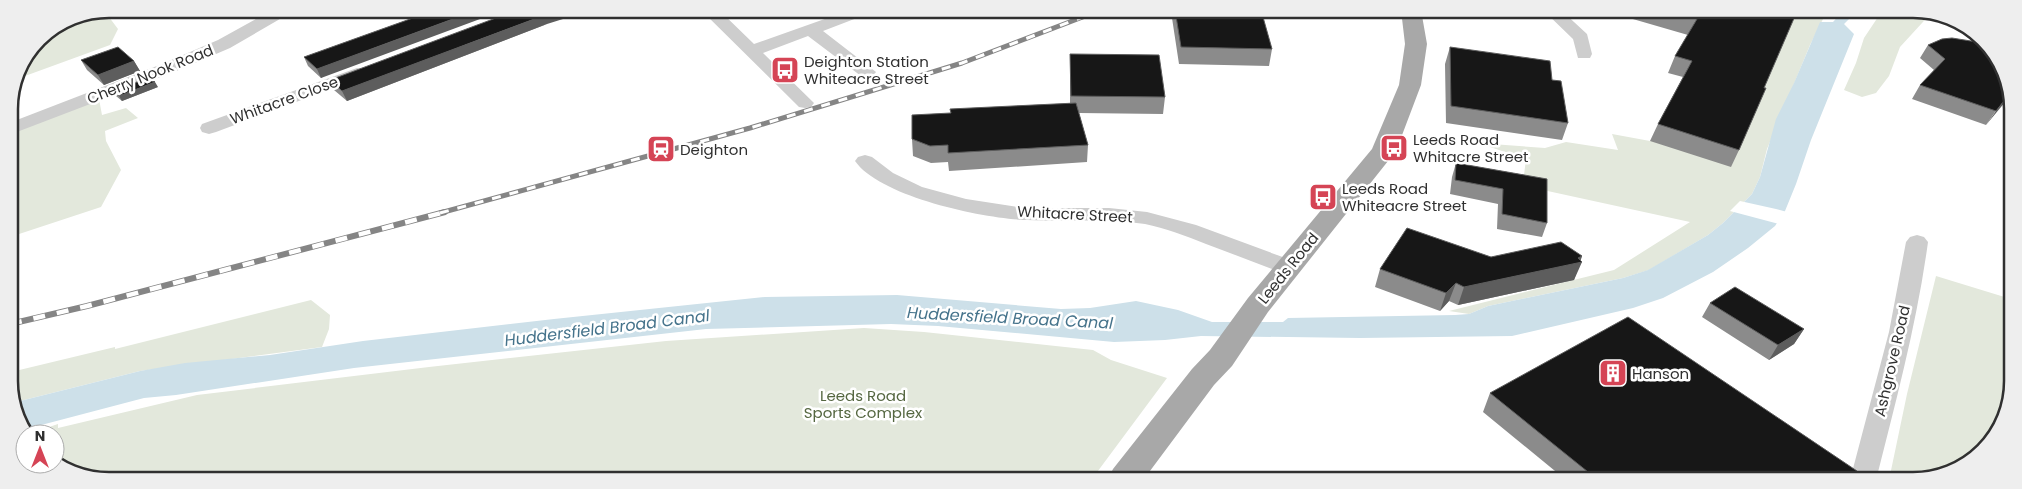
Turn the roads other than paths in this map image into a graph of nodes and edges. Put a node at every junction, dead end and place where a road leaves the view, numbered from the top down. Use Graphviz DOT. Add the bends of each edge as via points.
graph roads {
  1 [pos="270,18"];
  2 [pos="718,18"];
  3 [pos="841,18"];
  4 [pos="1412,18"];
  5 [pos="1560,18"];
  6 [pos="810,29"];
  7 [pos="751,51"];
  8 [pos="1584,54"];
  9 [pos="373,67"];
  10 [pos="866,72"];
  11 [pos="805,103"];
  12 [pos="18,126"];
  13 [pos="209,128"];
  14 [pos="865,161"];
  15 [pos="1917,242"];
  16 [pos="1288,268"];
  17 [pos="1130,471"];
  18 [pos="1865,471"];
  1 -- 12 [label="street, Cherry Nook Road" via="224,44 168,68"];
  2 -- 7 [label="street"];
  3 -- 6 [label="street"];
  4 -- 16 [label="main road, Leeds Road" via="1416,44 1410,85 1384,151"];
  5 -- 8 [label="street" via="1581,38"];
  6 -- 7 [label="street"];
  6 -- 10 [label="street"];
  7 -- 11 [label="street"];
  9 -- 13 [label="street, Whitacre Close"];
  14 -- 16 [label="street, Whitacre Street" via="886,177 915,191 965,205 1025,214 1110,214 1147,218 1189,230"];
  15 -- 18 [label="street, Ashgrove Road"];
  16 -- 17 [label="main road, Leeds Road"];
}
